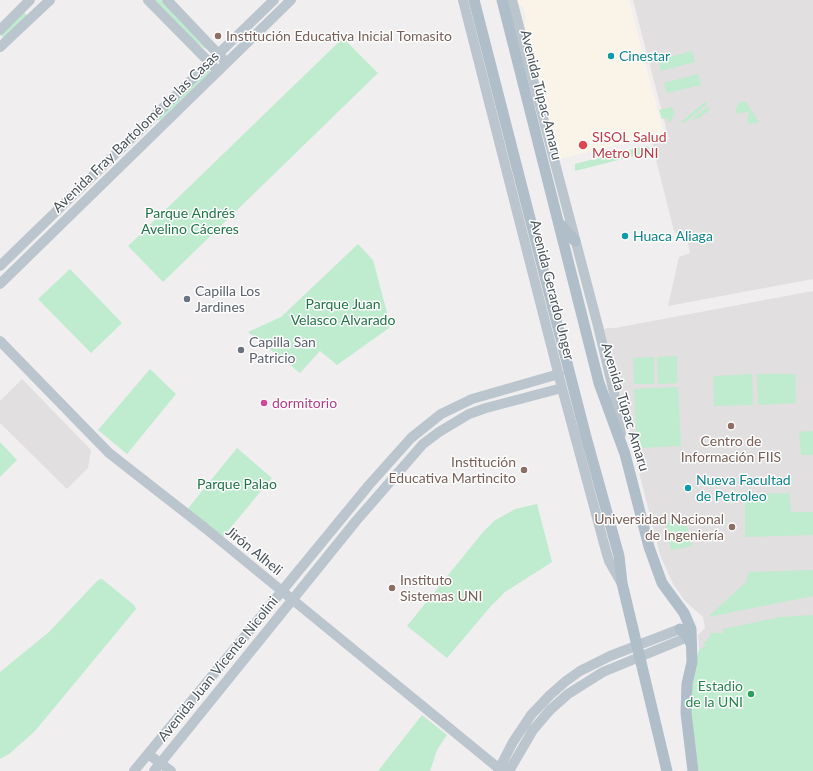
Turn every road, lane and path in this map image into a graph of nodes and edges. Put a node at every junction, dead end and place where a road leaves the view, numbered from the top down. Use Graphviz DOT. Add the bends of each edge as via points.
graph roads {
  1 [pos="30,0"];
  2 [pos="50,0"];
  3 [pos="148,0"];
  4 [pos="166,0"];
  5 [pos="274,0"];
  6 [pos="291,0"];
  7 [pos="463,0"];
  8 [pos="474,0"];
  9 [pos="502,0"];
  10 [pos="506,0"];
  11 [pos="512,0"];
  12 [pos="508,26"];
  13 [pos="0,30"];
  14 [pos="0,48"];
  15 [pos="218,54"];
  16 [pos="209,62"];
  17 [pos="227,62"];
  18 [pos="218,71"];
  19 [pos="559,222"];
  20 [pos="575,241"];
  21 [pos="0,266"];
  22 [pos="0,284"];
  23 [pos="0,341"];
  24 [pos="559,374"];
  25 [pos="562,388"];
  26 [pos="625,454"];
  27 [pos="622,584"];
  28 [pos="282,592"];
  29 [pos="292,600"];
  30 [pos="687,632"];
  31 [pos="639,651"];
  32 [pos="148,754"];
  33 [pos="141,762"];
  34 [pos="156,768"];
  35 [pos="499,770"];
  36 [pos="134,771"];
  37 [pos="171,771"];
  38 [pos="509,771"];
  39 [pos="667,771"];
  40 [pos="693,771"];
  1 -- 13 [label="street"];
  2 -- 14 [label="street"];
  3 -- 16 [label="street"];
  4 -- 15 [label="street"];
  5 -- 15 [label="street, Avenida Fray Bartolomé de las Casas"];
  6 -- 17 [label="street, Avenida Fray Bartolomé de las Casas"];
  7 -- 24 [label="street, Avenida Gerardo Unger"];
  8 -- 27 [label="main road" via="619,556"];
  9 -- 12 [label="main road, Avenida Túpac Amaru"];
  10 -- 12 [label="main road"];
  11 -- 20 [label="street"];
  12 -- 19 [label="main road, Avenida Túpac Amaru"];
  15 -- 16 [label="street, Avenida Fray Bartolomé de las Casas"];
  15 -- 17 [label="street"];
  16 -- 18 [label="street"];
  16 -- 21 [label="street, Avenida Fray Bartolomé de las Casas"];
  17 -- 18 [label="street, Avenida Fray Bartolomé de las Casas"];
  18 -- 22 [label="street, Avenida Fray Bartolomé de las Casas"];
  19 -- 20 [label="main road"];
  19 -- 26 [label="main road, Avenida Túpac Amaru" via="599,383"];
  20 -- 26 [label="street" via="614,393"];
  23 -- 28 [label="street, Jirón Alheli" via="109,453"];
  24 -- 25 [label="street, Avenida Gerardo Unger"];
  24 -- 28 [label="street, Avenida Juan Vicente Nicolini" via="472,399 430,421 390,461"];
  25 -- 27 [label="street, Avenida Gerardo Unger" via="609,561"];
  25 -- 29 [label="street, Avenida Juan Vicente Nicolini" via="469,414 422,444"];
  26 -- 30 [label="main road, Avenida Túpac Amaru" via="649,547 662,583 684,613"];
  27 -- 31 [label="main road"];
  28 -- 29 [label="street, Jirón Alheli"];
  28 -- 32 [label="street, Avenida Juan Vicente Nicolini"];
  29 -- 34 [label="street, Avenida Juan Vicente Nicolini"];
  29 -- 35 [label="street, Jirón Alheli"];
  30 -- 31 [label="street"];
  30 -- 40 [label="main road, Avenida Túpac Amaru" via="693,652 686,698"];
  31 -- 35 [label="street" via="594,663 558,687 525,723"];
  31 -- 38 [label="street" via="561,700 533,730"];
  31 -- 39 [label="main road"];
  32 -- 33 [label="street, Avenida Juan Vicente Nicolini"];
  32 -- 34 [label="street"];
  33 -- 34 [label="street"];
  33 -- 36 [label="street"];
  34 -- 37 [label="street"];
}
